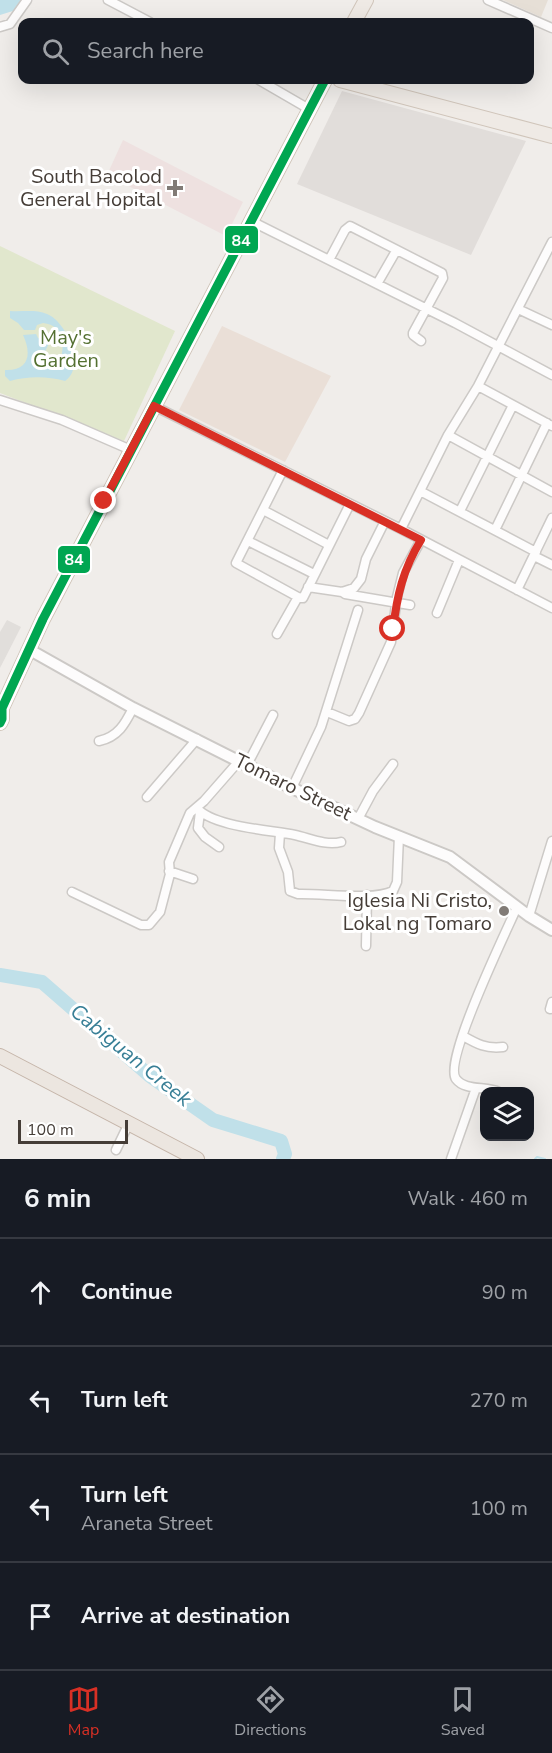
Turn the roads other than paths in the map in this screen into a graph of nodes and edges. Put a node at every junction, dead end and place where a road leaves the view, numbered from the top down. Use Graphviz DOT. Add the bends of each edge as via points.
graph roads {
  1 [pos="27,0"];
  2 [pos="108,0"];
  3 [pos="366,0"];
  4 [pos="488,0"];
  5 [pos="142,18"];
  6 [pos="356,18"];
  7 [pos="529,18"];
  8 [pos="534,20"];
  9 [pos="0,27"];
  10 [pos="552,28"];
  11 [pos="266,84"];
  12 [pos="323,84"];
  13 [pos="355,84"];
  14 [pos="309,109"];
  15 [pos="552,136"];
  16 [pos="251,220"];
  17 [pos="552,244"];
  18 [pos="396,251"];
  19 [pos="329,260"];
  20 [pos="377,284"];
  21 [pos="426,309"];
  22 [pos="518,309"];
  23 [pos="552,325"];
  24 [pos="421,341"];
  25 [pos="498,347"];
  26 [pos="552,375"];
  27 [pos="478,386"];
  28 [pos="0,400"];
  29 [pos="513,405"];
  30 [pos="154,406"];
  31 [pos="550,425"];
  32 [pos="448,435"];
  33 [pos="131,450"];
  34 [pos="486,457"];
  35 [pos="283,470"];
  36 [pos="522,476"];
  37 [pos="420,490"];
  38 [pos="552,492"];
  39 [pos="350,504"];
  40 [pos="263,510"];
  41 [pos="460,511"];
  42 [pos="552,518"];
  43 [pos="385,521"];
  44 [pos="401,529"];
  45 [pos="495,530"];
  46 [pos="421,540"];
  47 [pos="248,541"];
  48 [pos="329,545"];
  49 [pos="535,554"];
  50 [pos="459,560"];
  51 [pos="552,565"];
  52 [pos="314,574"];
  53 [pos="308,587"];
  54 [pos="517,590"];
  55 [pos="342,592"];
  56 [pos="298,597"];
  57 [pos="396,603"];
  58 [pos="410,605"];
  59 [pos="552,608"];
  60 [pos="358,610"];
  61 [pos="437,612"];
  62 [pos="277,634"];
  63 [pos="30,650"];
  64 [pos="133,708"];
  65 [pos="1,709"];
  66 [pos="327,712"];
  67 [pos="273,715"];
  68 [pos="0,723"];
  69 [pos="197,739"];
  70 [pos="99,741"];
  71 [pos="243,763"];
  72 [pos="393,764"];
  73 [pos="292,788"];
  74 [pos="147,798"];
  75 [pos="198,810"];
  76 [pos="358,819"];
  77 [pos="280,833"];
  78 [pos="399,836"];
  79 [pos="341,842"];
  80 [pos="552,842"];
  81 [pos="219,847"];
  82 [pos="170,871"];
  83 [pos="193,879"];
  84 [pos="72,892"];
  85 [pos="367,895"];
  86 [pos="517,907"];
  87 [pos="529,916"];
  88 [pos="552,930"];
  89 [pos="366,946"];
  90 [pos="463,1036"];
  91 [pos="503,1047"];
  92 [pos="0,1056"];
  93 [pos="0,1063"];
  94 [pos="476,1088"];
  95 [pos="480,1088"];
  96 [pos="128,1126"];
  97 [pos="116,1150"];
  98 [pos="185,1159"];
  99 [pos="197,1159"];
  100 [pos="451,1159"];
  1 -- 9 [label="street" via="10,24"];
  2 -- 5 [label="street"];
  3 -- 6 [label="main road"];
  4 -- 7 [label="street"];
  8 -- 10 [label="street"];
  11 -- 14 [label="street"];
  12 -- 14 [label="main road"];
  13 -- 15 [label="main road"];
  14 -- 16 [label="main road"];
  16 -- 19 [label="street"];
  16 -- 30 [label="main road"];
  17 -- 22 [label="street"];
  18 -- 19 [label="street" via="348,226"];
  18 -- 20 [label="street"];
  18 -- 21 [label="street" via="444,274"];
  19 -- 20 [label="street"];
  20 -- 21 [label="street"];
  21 -- 24 [label="street" via="413,333"];
  21 -- 25 [label="street"];
  22 -- 23 [label="street"];
  22 -- 25 [label="street"];
  25 -- 26 [label="street"];
  25 -- 27 [label="street"];
  27 -- 29 [label="street"];
  27 -- 32 [label="street"];
  28 -- 33 [label="street" via="62,420"];
  29 -- 31 [label="street"];
  29 -- 34 [label="street"];
  30 -- 33 [label="main road"];
  30 -- 35 [label="street"];
  31 -- 36 [label="street"];
  32 -- 34 [label="street"];
  32 -- 37 [label="street"];
  33 -- 63 [label="main road"];
  34 -- 36 [label="street"];
  34 -- 41 [label="street"];
  35 -- 39 [label="street"];
  35 -- 40 [label="street"];
  36 -- 38 [label="street"];
  36 -- 45 [label="street"];
  37 -- 41 [label="street"];
  37 -- 44 [label="street"];
  39 -- 43 [label="street"];
  39 -- 48 [label="street"];
  40 -- 47 [label="street"];
  40 -- 48 [label="street"];
  41 -- 45 [label="street"];
  42 -- 49 [label="street"];
  43 -- 44 [label="street"];
  43 -- 55 [label="street" via="366,559 361,579 354,588"];
  44 -- 46 [label="street"];
  45 -- 49 [label="street"];
  46 -- 50 [label="street"];
  46 -- 57 [label="street" via="403,573"];
  47 -- 52 [label="street"];
  47 -- 56 [label="street" via="236,563"];
  48 -- 52 [label="street"];
  49 -- 51 [label="street"];
  49 -- 54 [label="street"];
  50 -- 54 [label="street"];
  50 -- 61 [label="street"];
  52 -- 53 [label="street"];
  53 -- 55 [label="street"];
  53 -- 56 [label="street" via="303,598"];
  54 -- 59 [label="street"];
  55 -- 57 [label="street"];
  56 -- 62 [label="street"];
  57 -- 58 [label="street"];
  57 -- 66 [label="street" via="391,642 355,719 345,720"];
  60 -- 66 [label="street"];
  63 -- 64 [label="street, Tomaro Street"];
  63 -- 65 [label="main road"];
  64 -- 69 [label="street, Tomaro Street"];
  64 -- 70 [label="street" via="119,731"];
  65 -- 68 [label="main road"];
  66 -- 73 [label="street"];
  67 -- 71 [label="street"];
  69 -- 71 [label="street, Tomaro Street"];
  69 -- 74 [label="street"];
  71 -- 73 [label="street, Tomaro Street"];
  71 -- 75 [label="street"];
  72 -- 76 [label="street"];
  73 -- 76 [label="street, Tomaro Street"];
  75 -- 77 [label="street" via="224,821"];
  75 -- 81 [label="street" via="198,828"];
  75 -- 82 [label="street" via="189,813 169,862"];
  76 -- 78 [label="street, Tomaro Street"];
  77 -- 79 [label="street" via="327,843"];
  77 -- 85 [label="street" via="279,848 290,891"];
  78 -- 85 [label="street" via="397,882 393,891"];
  78 -- 86 [label="street, Tomaro Street" via="450,857"];
  80 -- 87 [label="street"];
  82 -- 83 [label="street"];
  82 -- 84 [label="street" via="160,912 146,926"];
  85 -- 89 [label="street"];
  86 -- 87 [label="street, Tomaro Street"];
  86 -- 90 [label="street"];
  87 -- 88 [label="street, Tomaro Street"];
  90 -- 91 [label="street" via="481,1046"];
  90 -- 94 [label="street" via="454,1075"];
  92 -- 96 [label="highway"];
  93 -- 96 [label="highway"];
  94 -- 95 [label="street"];
  94 -- 100 [label="street"];
  96 -- 97 [label="street"];
  96 -- 98 [label="highway"];
  96 -- 99 [label="highway"];
}
